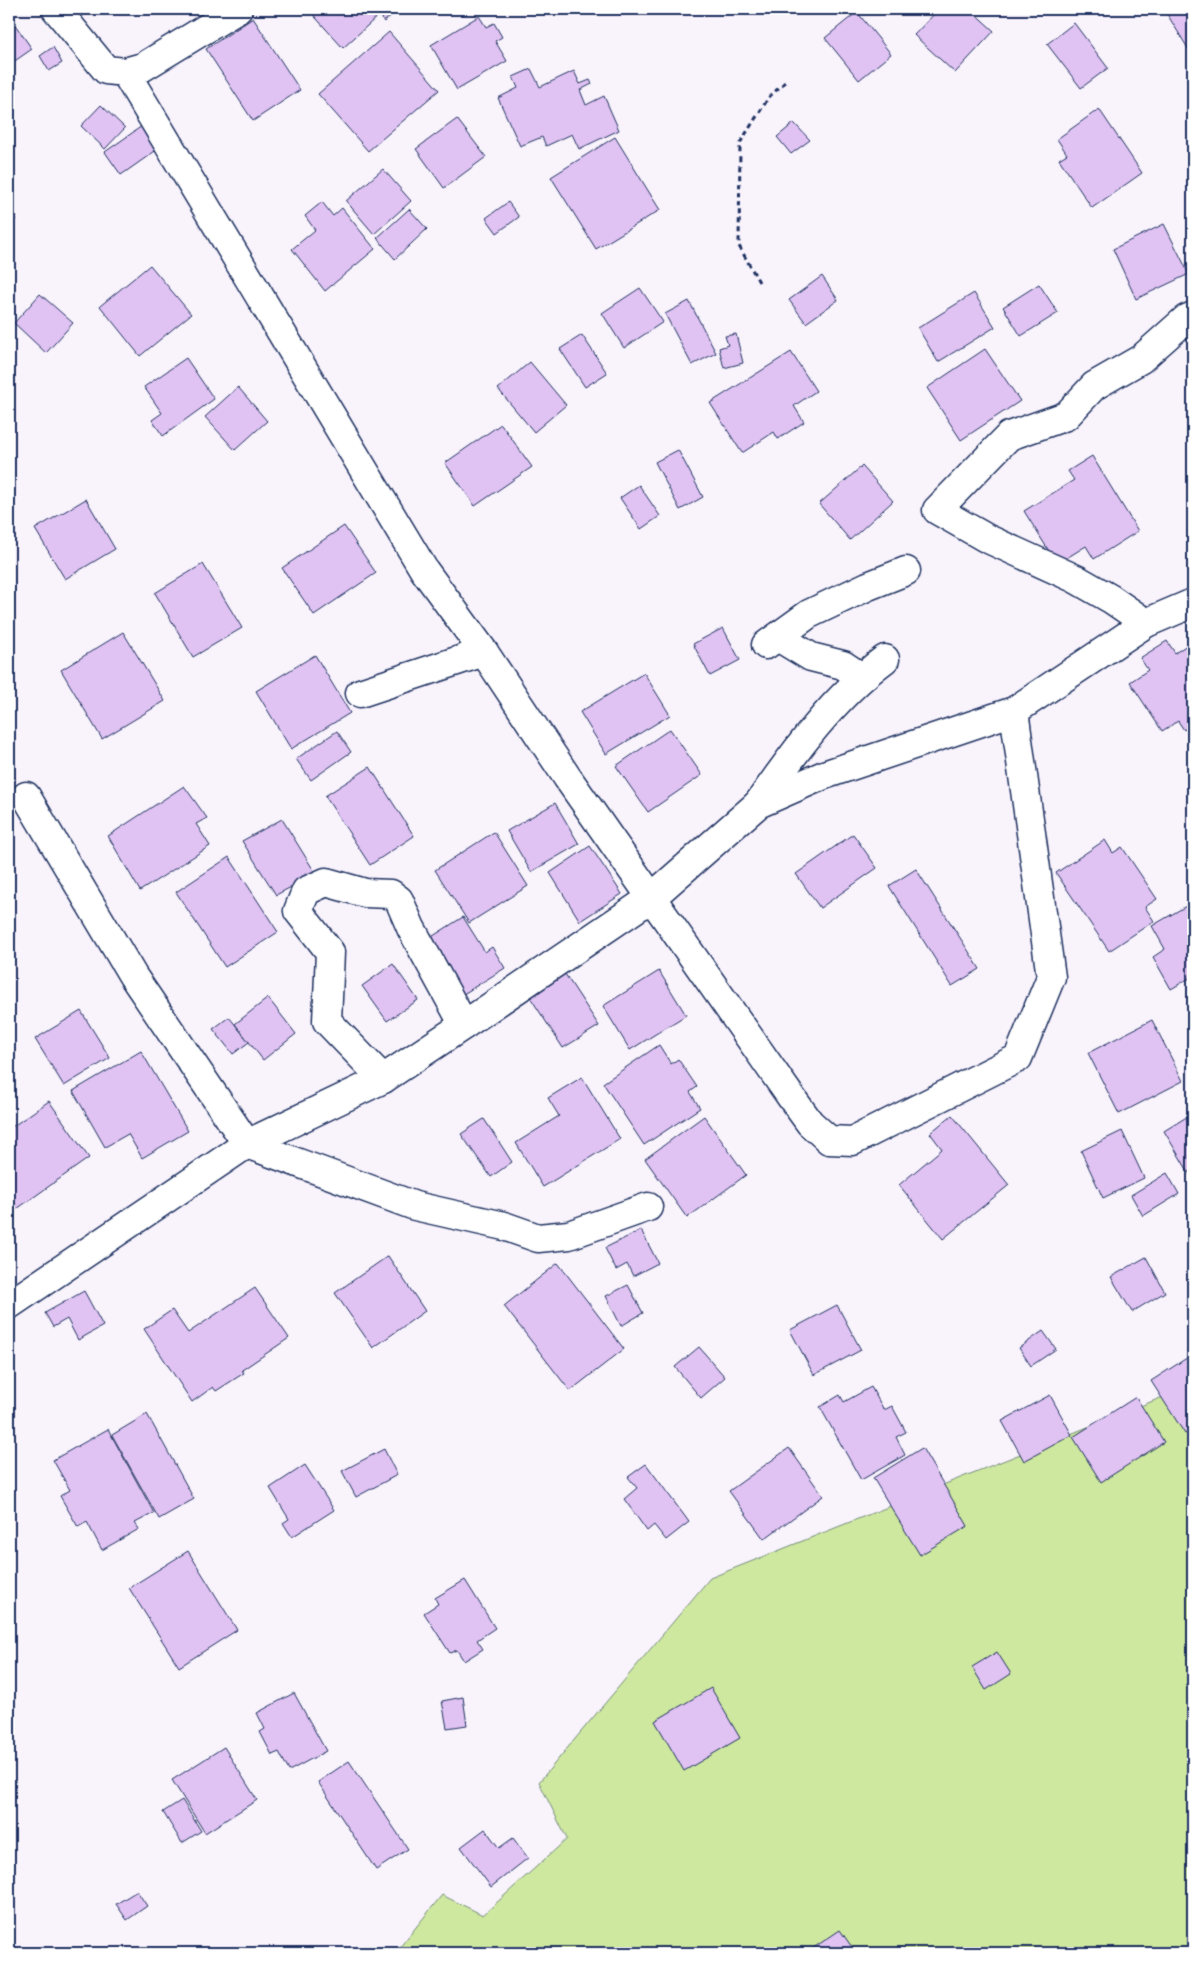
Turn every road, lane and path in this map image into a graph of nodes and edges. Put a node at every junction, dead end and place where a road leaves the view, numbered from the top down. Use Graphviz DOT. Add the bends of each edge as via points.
graph roads {
  1 [pos="56,9"];
  2 [pos="238,9"];
  3 [pos="125,72"];
  4 [pos="785,82"];
  5 [pos="759,282"];
  6 [pos="1193,316"];
  7 [pos="906,571"];
  8 [pos="1193,603"];
  9 [pos="1146,623"];
  10 [pos="484,652"];
  11 [pos="885,659"];
  12 [pos="861,676"];
  13 [pos="360,693"];
  14 [pos="1014,711"];
  15 [pos="26,796"];
  16 [pos="758,804"];
  17 [pos="651,898"];
  18 [pos="464,1025"];
  19 [pos="383,1079"];
  20 [pos="247,1144"];
  21 [pos="648,1207"];
  22 [pos="9,1305"];
  1 -- 3 [label="street" via="106,70"];
  2 -- 3 [label="street" via="142,67"];
  3 -- 10 [label="street" via="424,570"];
  4 -- 5 [label="path" via="769,97 740,143 738,246"];
  6 -- 9 [label="street" via="1141,359 1094,386 1066,416 1009,436 937,510 994,542 1076,579"];
  7 -- 12 [label="street" via="810,614 772,641 811,657 843,665"];
  8 -- 9 [label="street"];
  9 -- 14 [label="street"];
  10 -- 13 [label="street"];
  10 -- 17 [label="street"];
  11 -- 12 [label="street"];
  12 -- 16 [label="street" via="797,749"];
  14 -- 16 [label="street" via="824,775"];
  14 -- 17 [label="street" via="1051,977 1018,1058 853,1141 829,1140 810,1123"];
  15 -- 20 [label="street" via="133,976"];
  16 -- 17 [label="street"];
  17 -- 18 [label="street"];
  18 -- 19 [label="street"];
  18 -- 19 [label="street" via="410,928 399,900 392,894 365,893 326,882 306,891 298,911 330,952 328,1021"];
  19 -- 20 [label="street"];
  20 -- 21 [label="street" via="415,1206 504,1226 538,1238 569,1235"];
  20 -- 22 [label="street"];
}
